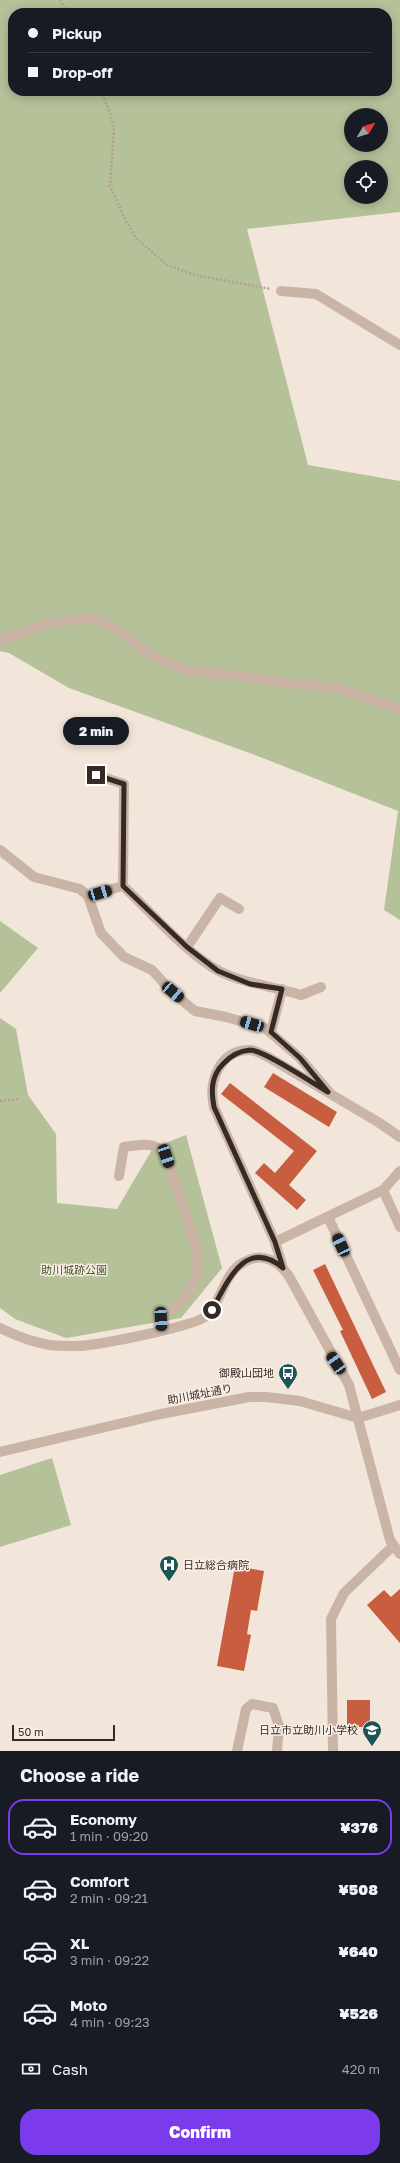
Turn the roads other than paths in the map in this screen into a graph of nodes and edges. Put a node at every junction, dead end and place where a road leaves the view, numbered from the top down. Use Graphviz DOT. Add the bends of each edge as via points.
graph roads {
  1 [pos="281,291"];
  2 [pos="400,345"];
  3 [pos="0,640"];
  4 [pos="400,709"];
  5 [pos="96,775"];
  6 [pos="0,850"];
  7 [pos="123,886"];
  8 [pos="88,896"];
  9 [pos="239,909"];
  10 [pos="187,947"];
  11 [pos="321,986"];
  12 [pos="282,989"];
  13 [pos="271,1032"];
  14 [pos="328,1092"];
  15 [pos="400,1137"];
  16 [pos="400,1171"];
  17 [pos="119,1176"];
  18 [pos="382,1190"];
  19 [pos="328,1217"];
  20 [pos="400,1227"];
  21 [pos="275,1242"];
  22 [pos="283,1268"];
  23 [pos="0,1328"];
  24 [pos="162,1330"];
  25 [pos="400,1370"];
  26 [pos="400,1405"];
  27 [pos="358,1418"];
  28 [pos="0,1452"];
  29 [pos="393,1546"];
  30 [pos="400,1554"];
  31 [pos="237,1751"];
  32 [pos="277,1751"];
  33 [pos="333,1751"];
  1 -- 2 [label="street" via="316,294"];
  3 -- 4 [label="street" via="72,619 93,619 117,629 147,653 188,670 340,689"];
  5 -- 7 [label="street" via="124,784"];
  6 -- 8 [label="street" via="34,877 80,889"];
  7 -- 8 [label="street"];
  7 -- 10 [label="street"];
  8 -- 13 [label="street" via="101,933 124,957 152,970 195,1011 226,1016"];
  9 -- 10 [label="street" via="220,898"];
  10 -- 12 [label="street" via="218,971 250,984"];
  11 -- 12 [label="street" via="301,995"];
  12 -- 13 [label="street"];
  13 -- 14 [label="street" via="305,1063"];
  14 -- 15 [label="street"];
  14 -- 21 [label="street" via="251,1050 238,1052 227,1059 218,1069 213,1081 211,1094 214,1107"];
  16 -- 18 [label="street"];
  17 -- 24 [label="street" via="124,1147 152,1144 161,1148 198,1250 192,1289 188,1296 161,1319"];
  18 -- 19 [label="street"];
  18 -- 20 [label="street"];
  19 -- 21 [label="street"];
  19 -- 25 [label="street"];
  21 -- 22 [label="street"];
  22 -- 24 [label="street" via="275,1261 263,1258 253,1258 244,1262 227,1280 212,1310 205,1317 189,1324"];
  22 -- 27 [label="street" via="344,1374"];
  23 -- 24 [label="street" via="49,1345 88,1345"];
  26 -- 27 [label="street"];
  27 -- 28 [label="street, 助川城址通り" via="300,1401 249,1397 168,1412"];
  27 -- 29 [label="street"];
  29 -- 30 [label="street"];
  29 -- 33 [label="street" via="344,1593 331,1619"];
  31 -- 32 [label="street" via="246,1709 252,1704 273,1708 279,1726"];
}
